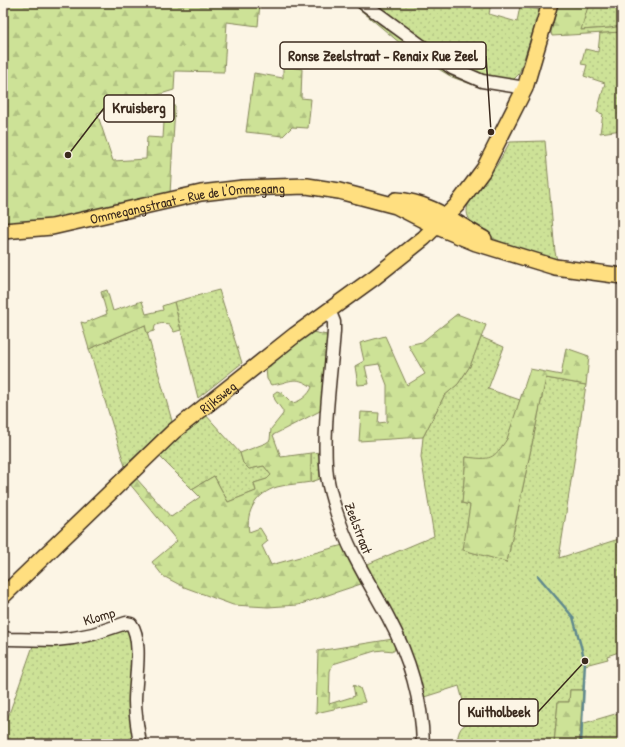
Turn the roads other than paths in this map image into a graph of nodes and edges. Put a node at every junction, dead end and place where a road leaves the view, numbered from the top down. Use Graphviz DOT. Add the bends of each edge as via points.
graph roads {
  1 [pos="363,3"];
  2 [pos="550,3"];
  3 [pos="526,88"];
  4 [pos="372,199"];
  5 [pos="446,215"];
  6 [pos="435,226"];
  7 [pos="3,231"];
  8 [pos="508,252"];
  9 [pos="622,276"];
  10 [pos="329,310"];
  11 [pos="3,596"];
  12 [pos="3,637"];
  13 [pos="140,744"];
  14 [pos="423,744"];
  1 -- 3 [label="street" via="452,68 482,81"];
  2 -- 3 [label="main road, Rijksweg"];
  3 -- 5 [label="main road, Rijksweg" via="484,169 462,199"];
  4 -- 5 [label="main road, Ommegangstraat - Rue de l'Ommegang" via="405,201"];
  4 -- 6 [label="main road, Ommegangstraat - Rue de l'Ommegang" via="396,206"];
  4 -- 7 [label="main road, Ommegangstraat - Rue de l'Ommegang" via="307,186 243,188 178,197 52,227"];
  5 -- 6 [label="main road, Rijksweg"];
  5 -- 8 [label="main road, Ommegangstraat - Rue de l'Ommegang"];
  6 -- 8 [label="main road, Ommegangstraat - Rue de l'Ommegang" via="476,243"];
  6 -- 10 [label="main road, Rijksweg" via="424,238"];
  8 -- 9 [label="main road" via="555,267"];
  10 -- 11 [label="main road, Rijksweg" via="174,430"];
  10 -- 14 [label="street, Zeelstraat" via="334,322 334,331 326,440 328,477 337,514 350,549 392,627 413,680 421,708"];
  12 -- 13 [label="street, Klomp" via="55,640 92,634 126,623 131,624 137,650 135,702"];
}
